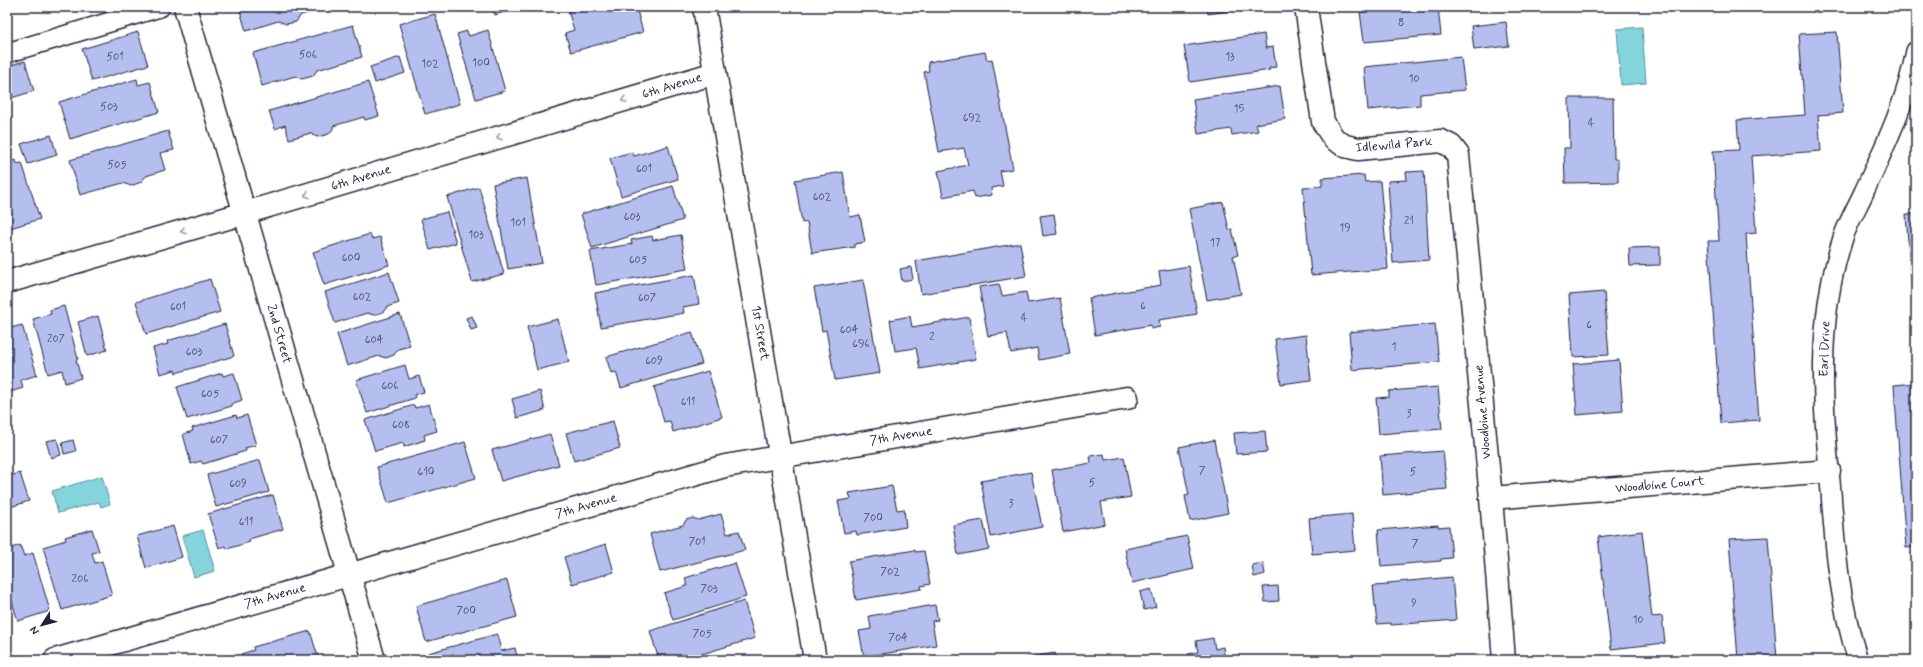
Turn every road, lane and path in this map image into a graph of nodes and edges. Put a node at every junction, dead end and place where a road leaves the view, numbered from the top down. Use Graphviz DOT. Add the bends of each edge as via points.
graph roads {
  1 [pos="160,7"];
  2 [pos="185,7"];
  3 [pos="704,7"];
  4 [pos="1306,7"];
  5 [pos="1916,50"];
  6 [pos="7,53"];
  7 [pos="715,73"];
  8 [pos="1459,165"];
  9 [pos="245,213"];
  10 [pos="7,282"];
  11 [pos="1127,398"];
  12 [pos="781,456"];
  13 [pos="1829,472"];
  14 [pos="1491,498"];
  15 [pos="349,575"];
  16 [pos="55,660"];
  17 [pos="374,660"];
  18 [pos="815,660"];
  19 [pos="1504,660"];
  20 [pos="1858,660"];
  1 -- 6 [label="lane"];
  2 -- 9 [label="street, 2nd Street"];
  3 -- 7 [label="street, 1st Street"];
  4 -- 8 [label="street, Idlewild Park" via="1322,115 1326,128 1334,139 1358,150 1445,142 1456,152"];
  5 -- 13 [label="lane, Earl Drive" via="1900,111 1844,236 1833,270 1826,306 1823,379"];
  7 -- 9 [label="street, 6th Avenue, one-way"];
  7 -- 12 [label="street, 1st Street"];
  8 -- 14 [label="street, Woodbine Avenue"];
  9 -- 10 [label="street, 6th Avenue, one-way"];
  9 -- 15 [label="street, 2nd Street"];
  11 -- 12 [label="street, 7th Avenue"];
  12 -- 15 [label="street, 7th Avenue" via="725,466"];
  12 -- 18 [label="street, 1st Street"];
  13 -- 14 [label="street, Woodbine Court"];
  13 -- 20 [label="lane, Earl Drive" via="1838,574 1850,636"];
  14 -- 19 [label="street, Woodbine Avenue"];
  15 -- 16 [label="street, 7th Avenue"];
  15 -- 17 [label="street, 2nd Street"];
}
